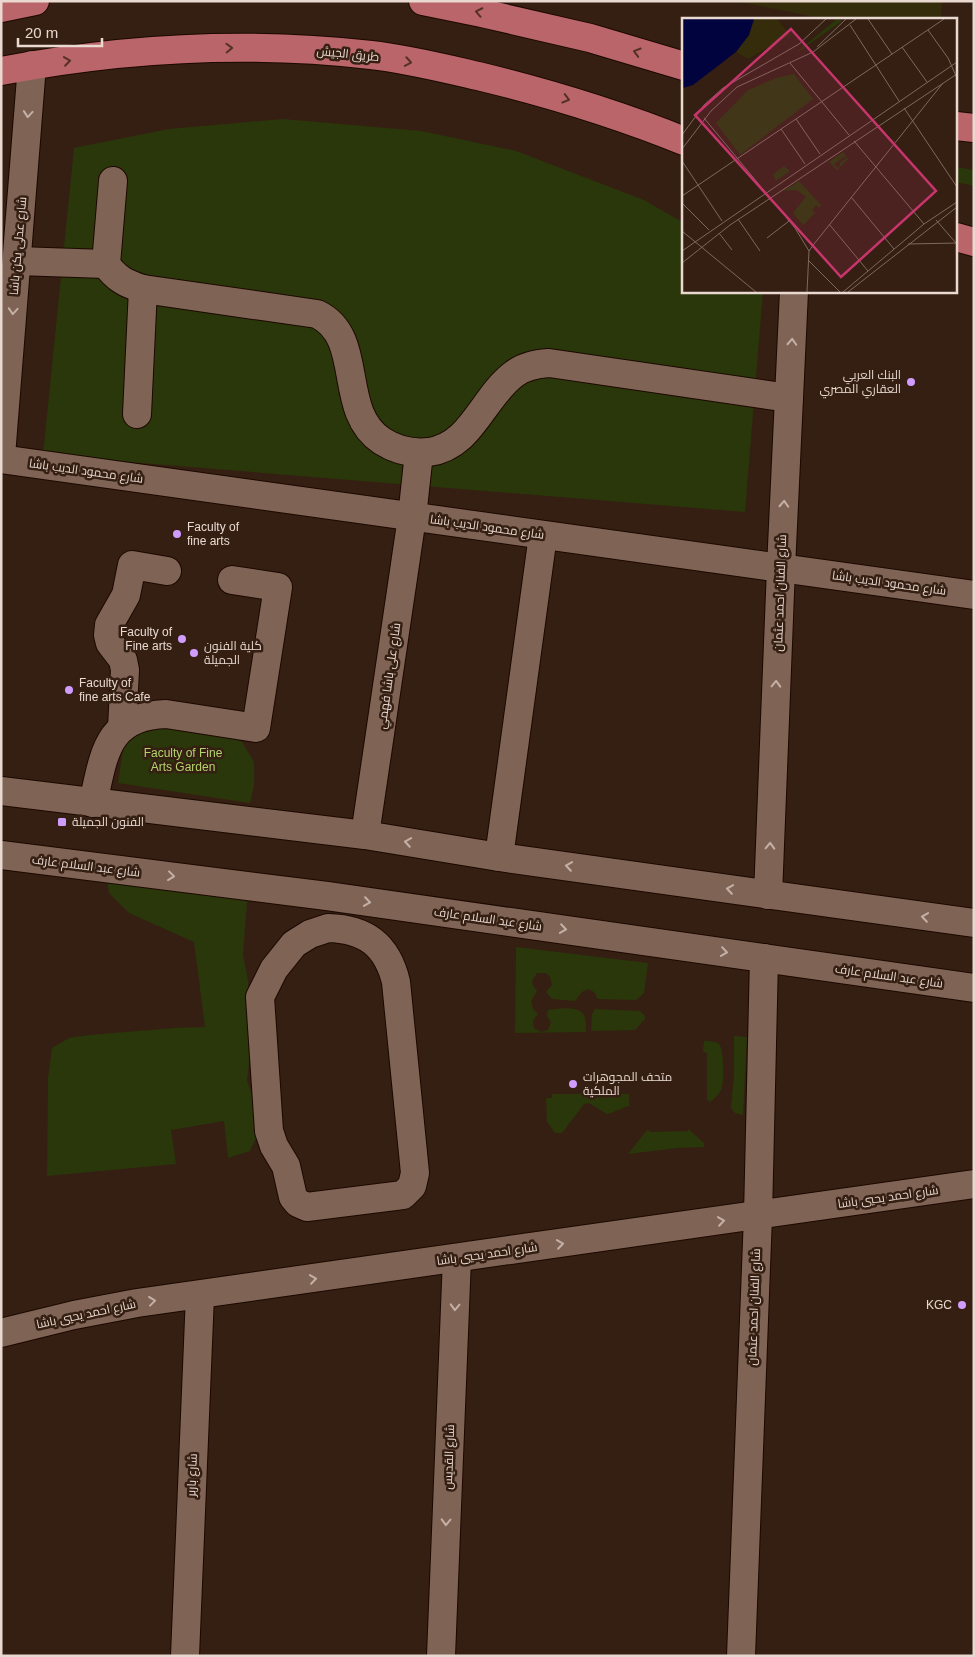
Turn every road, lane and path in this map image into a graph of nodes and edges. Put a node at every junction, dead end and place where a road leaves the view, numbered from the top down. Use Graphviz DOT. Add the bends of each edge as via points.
graph roads {
  1 [pos="33,1"];
  2 [pos="423,1"];
  3 [pos="1,8"];
  4 [pos="32,65"];
  5 [pos="682,65"];
  6 [pos="1,71"];
  7 [pos="958,126"];
  8 [pos="974,128"];
  9 [pos="682,141"];
  10 [pos="113,181"];
  11 [pos="958,238"];
  12 [pos="974,242"];
  13 [pos="16,261"];
  14 [pos="106,264"];
  15 [pos="143,288"];
  16 [pos="794,292"];
  17 [pos="789,398"];
  18 [pos="137,414"];
  19 [pos="419,453"];
  20 [pos="1,458"];
  21 [pos="412,517"];
  22 [pos="543,535"];
  23 [pos="781,568"];
  24 [pos="168,571"];
  25 [pos="232,580"];
  26 [pos="974,595"];
  27 [pos="122,728"];
  28 [pos="1,792"];
  29 [pos="93,803"];
  30 [pos="365,835"];
  31 [pos="1,855"];
  32 [pos="500,856"];
  33 [pos="768,895"];
  34 [pos="327,896"];
  35 [pos="974,923"];
  36 [pos="328,928"];
  37 [pos="764,958"];
  38 [pos="974,988"];
  39 [pos="974,1184"];
  40 [pos="758,1216"];
  41 [pos="457,1258"];
  42 [pos="200,1295"];
  43 [pos="1,1333"];
  44 [pos="185,1656"];
  45 [pos="441,1656"];
  46 [pos="741,1656"];
  1 -- 3 [label="highway"];
  5 -- 2 [label="highway, one-way" via="590,38"];
  4 -- 6 [label="highway, طريق الجيش"];
  4 -- 9 [label="highway, طريق الجيش, one-way" via="107,55 240,48 372,55 446,68 519,86 591,107"];
  4 -- 13 [label="street, شارع عدلى يكن باشا, one-way"];
  7 -- 8 [label="highway"];
  10 -- 14 [label="street"];
  11 -- 12 [label="highway"];
  13 -- 14 [label="street"];
  13 -- 20 [label="street, شارع عدلى يكن باشا, one-way"];
  14 -- 15 [label="street" via="119,280"];
  15 -- 18 [label="street"];
  15 -- 19 [label="street" via="325,317 344,343 356,403 368,429 391,447"];
  17 -- 16 [label="street, شارع الفنان احمد عثمان, one-way"];
  17 -- 19 [label="street" via="549,363 536,364 505,382 464,435 451,445"];
  23 -- 17 [label="street, شارع الفنان احمد عثمان, one-way"];
  19 -- 21 [label="street, شارع على باشا فهمي"];
  20 -- 21 [label="street, شارع محمود الديب باشا"];
  21 -- 22 [label="street, شارع محمود الديب باشا"];
  21 -- 30 [label="street, شارع على باشا فهمي"];
  22 -- 23 [label="street, شارع محمود الديب باشا"];
  22 -- 32 [label="street"];
  23 -- 26 [label="street, شارع محمود الديب باشا"];
  33 -- 23 [label="street, شارع الفنان احمد عثمان, one-way"];
  24 -- 27 [label="street" via="132,565 126,596 109,624 110,643 123,660 125,670"];
  25 -- 27 [label="street" via="278,587 256,728 166,714 146,716"];
  27 -- 29 [label="street" via="107,747"];
  28 -- 29 [label="street"];
  29 -- 30 [label="street"];
  32 -- 30 [label="street, one-way"];
  31 -- 34 [label="street, شارع عبد السلام عارف, one-way"];
  33 -- 32 [label="street, one-way"];
  35 -- 33 [label="street, one-way"];
  34 -- 36 [label="street"];
  34 -- 37 [label="street, شارع عبد السلام عارف, one-way"];
  36 -- 36 [label="street" via="294,944 274,969 260,997 269,1131 286,1166 293,1197 307,1207 403,1195 412,1186 415,1173 392,967 384,952 360,933"];
  37 -- 38 [label="street, شارع عبد السلام عارف"];
  37 -- 40 [label="street, شارع الفنان احمد عثمان"];
  39 -- 40 [label="street, شارع احمد يحيي باشا"];
  41 -- 40 [label="street, شارع احمد يحيي باشا, one-way"];
  40 -- 46 [label="street, شارع الفنان احمد عثمان"];
  42 -- 41 [label="street, شارع احمد يحيي باشا, one-way"];
  41 -- 45 [label="street, شارع القديس, one-way"];
  43 -- 42 [label="street, شارع احمد يحيي باشا, one-way" via="136,1303"];
  42 -- 44 [label="street, شارع باربر"];
}
